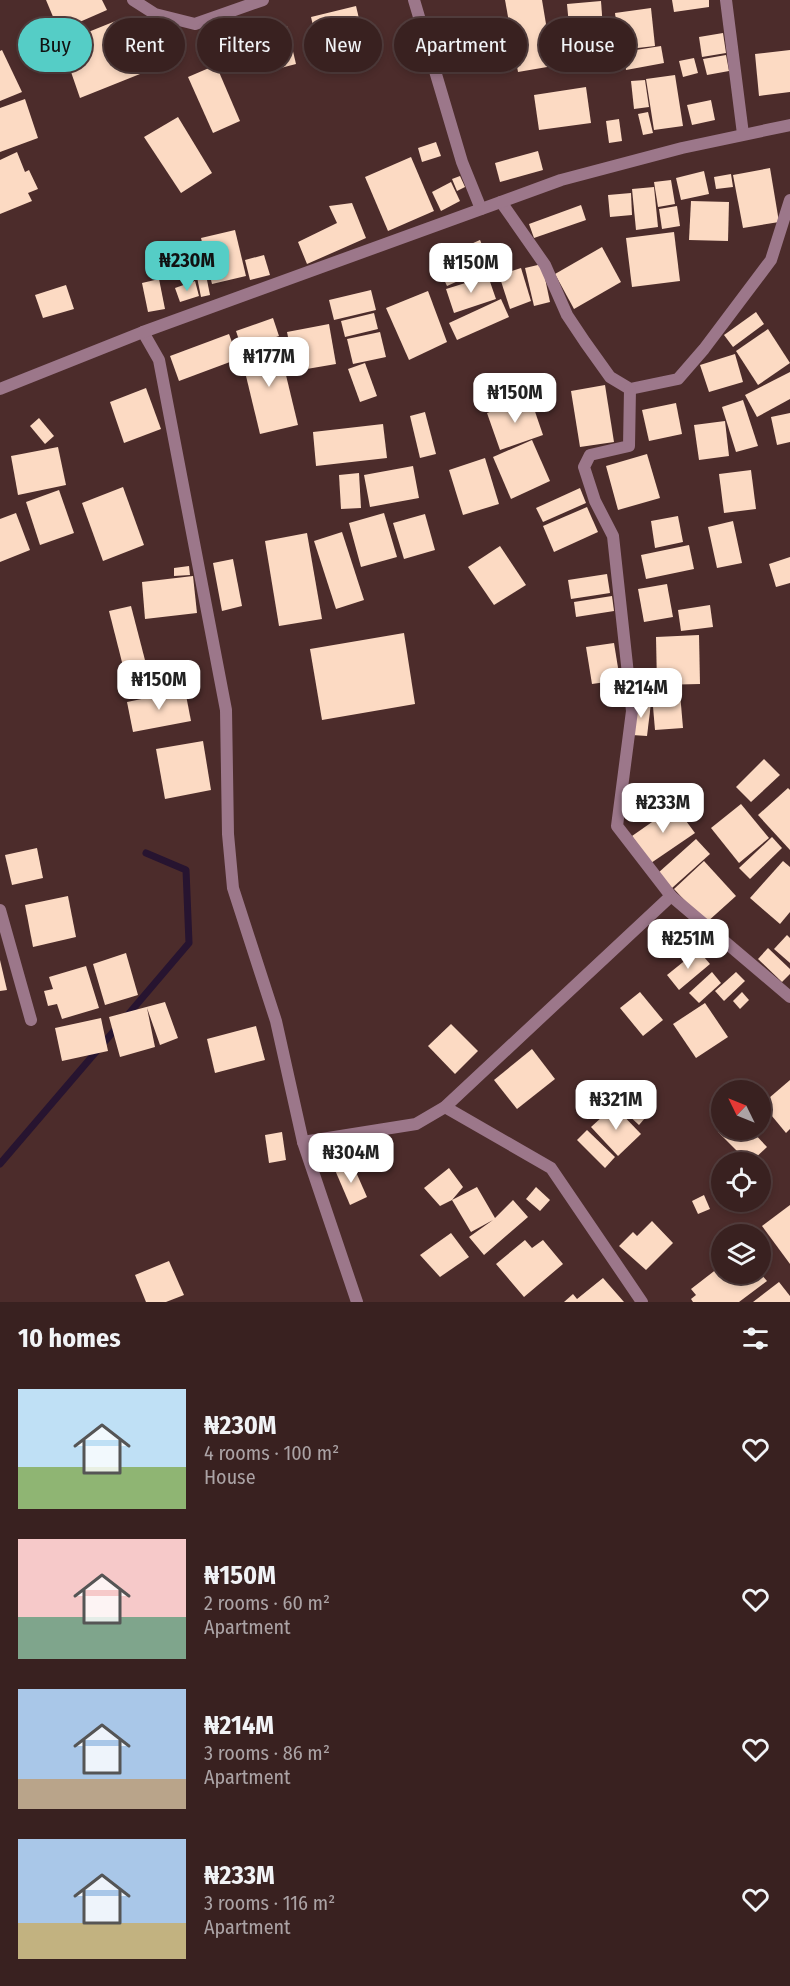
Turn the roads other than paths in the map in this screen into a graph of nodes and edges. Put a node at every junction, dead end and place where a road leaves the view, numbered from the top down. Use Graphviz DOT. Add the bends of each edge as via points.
graph roads {
  1 [pos="133,0"];
  2 [pos="263,0"];
  3 [pos="414,0"];
  4 [pos="726,0"];
  5 [pos="790,125"];
  6 [pos="743,134"];
  7 [pos="790,200"];
  8 [pos="501,202"];
  9 [pos="481,209"];
  10 [pos="143,332"];
  11 [pos="0,389"];
  12 [pos="630,389"];
  13 [pos="671,896"];
  14 [pos="0,910"];
  15 [pos="790,998"];
  16 [pos="31,1020"];
  17 [pos="445,1107"];
  18 [pos="303,1142"];
  19 [pos="357,1302"];
  20 [pos="642,1302"];
  1 -- 2 [label="street" via="155,14 195,24"];
  3 -- 9 [label="street" via="462,162"];
  4 -- 6 [label="street"];
  5 -- 6 [label="street"];
  6 -- 8 [label="street" via="561,180"];
  7 -- 12 [label="street" via="771,260 697,357 678,379"];
  8 -- 9 [label="street"];
  8 -- 12 [label="street" via="545,265 573,324 610,377"];
  9 -- 10 [label="street"];
  10 -- 11 [label="street"];
  10 -- 18 [label="street" via="159,360 226,710 233,888 276,1021"];
  12 -- 13 [label="street" via="629,446 590,455 584,467 595,501 613,536 632,711 617,826"];
  13 -- 15 [label="street"];
  13 -- 17 [label="street"];
  14 -- 16 [label="street"];
  17 -- 18 [label="street" via="416,1124"];
  17 -- 20 [label="street" via="551,1168"];
  18 -- 19 [label="street"];
}
